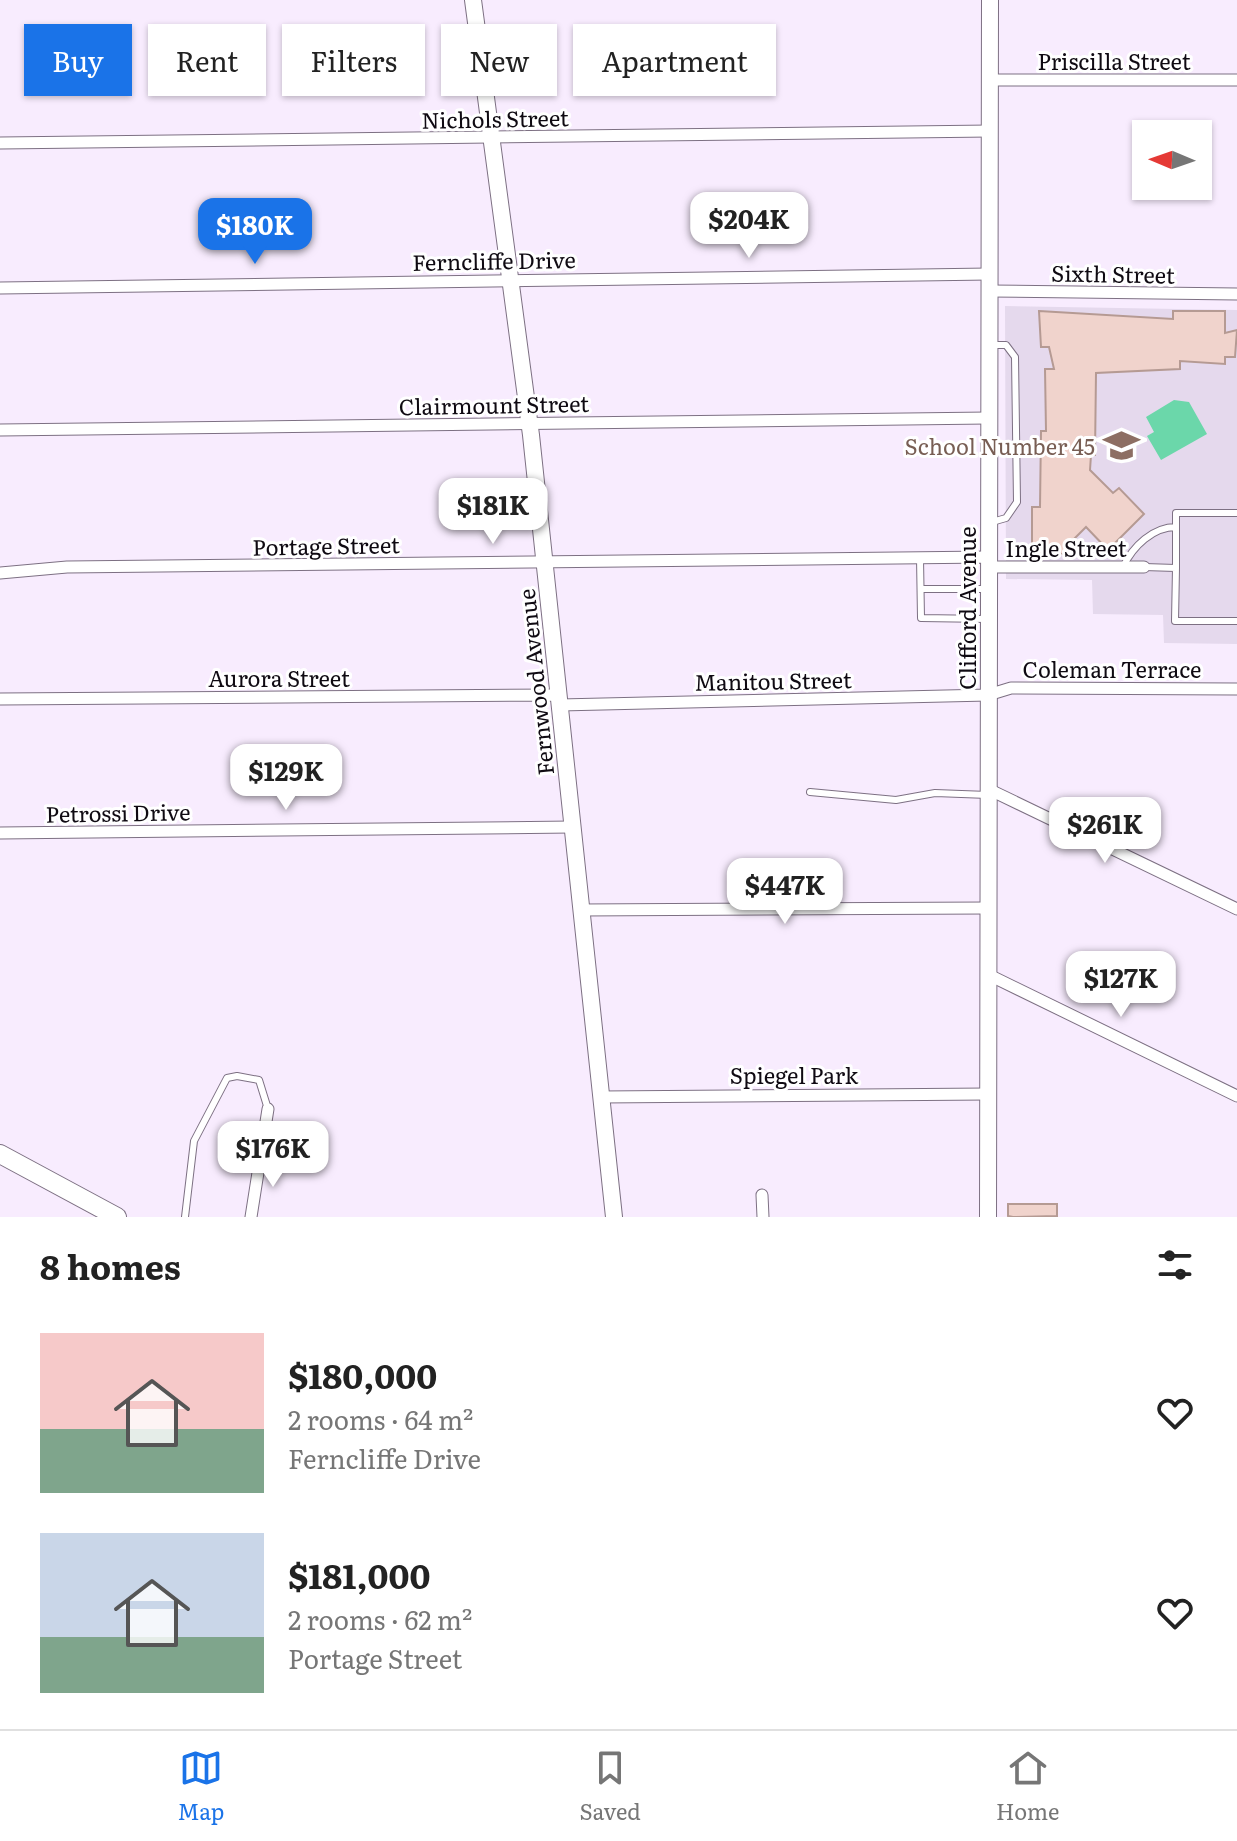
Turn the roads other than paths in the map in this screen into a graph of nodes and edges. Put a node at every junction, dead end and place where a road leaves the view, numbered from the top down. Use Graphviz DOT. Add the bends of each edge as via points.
graph roads {
  1 [pos="473,0"];
  2 [pos="990,0"];
  3 [pos="990,80"];
  4 [pos="1237,80"];
  5 [pos="990,131"];
  6 [pos="491,138"];
  7 [pos="0,143"];
  8 [pos="510,280"];
  9 [pos="989,283"];
  10 [pos="0,288"];
  11 [pos="1237,294"];
  12 [pos="988,345"];
  13 [pos="988,418"];
  14 [pos="530,424"];
  15 [pos="0,430"];
  16 [pos="1237,513"];
  17 [pos="988,523"];
  18 [pos="1176,527"];
  19 [pos="920,558"];
  20 [pos="988,562"];
  21 [pos="545,564"];
  22 [pos="1123,567"];
  23 [pos="1144,567"];
  24 [pos="1176,568"];
  25 [pos="0,573"];
  26 [pos="921,589"];
  27 [pos="988,589"];
  28 [pos="988,619"];
  29 [pos="1237,621"];
  30 [pos="1237,689"];
  31 [pos="988,695"];
  32 [pos="0,699"];
  33 [pos="559,700"];
  34 [pos="810,792"];
  35 [pos="988,792"];
  36 [pos="572,827"];
  37 [pos="0,833"];
  38 [pos="988,908"];
  39 [pos="1237,909"];
  40 [pos="581,910"];
  41 [pos="989,975"];
  42 [pos="988,1094"];
  43 [pos="1237,1096"];
  44 [pos="601,1097"];
  45 [pos="268,1109"];
  46 [pos="0,1154"];
  47 [pos="762,1195"];
  48 [pos="98,1212"];
  49 [pos="117,1217"];
  50 [pos="185,1217"];
  51 [pos="251,1217"];
  52 [pos="614,1217"];
  53 [pos="763,1217"];
  54 [pos="988,1217"];
  1 -- 6 [label="street, Fernwood Avenue"];
  2 -- 3 [label="street, Clifford Avenue"];
  3 -- 4 [label="street, Priscilla Street"];
  3 -- 5 [label="street, Clifford Avenue"];
  5 -- 6 [label="street, Nichols Street"];
  5 -- 9 [label="street, Clifford Avenue"];
  6 -- 7 [label="street, Nichols Street"];
  6 -- 8 [label="street, Fernwood Avenue"];
  8 -- 9 [label="street, Ferncliffe Drive"];
  8 -- 10 [label="street, Ferncliffe Drive"];
  8 -- 14 [label="street, Fernwood Avenue"];
  9 -- 11 [label="street, Sixth Street"];
  9 -- 12 [label="street, Clifford Avenue"];
  12 -- 13 [label="street, Clifford Avenue"];
  12 -- 17 [label="lane" via="1006,345 1015,357 1017,502 1006,518"];
  13 -- 14 [label="street, Clairmount Street"];
  13 -- 17 [label="street, Clifford Avenue"];
  14 -- 15 [label="street, Clairmount Street"];
  14 -- 21 [label="street, Fernwood Avenue"];
  16 -- 18 [label="lane" via="1176,513"];
  17 -- 20 [label="street, Clifford Avenue"];
  18 -- 22 [label="lane" via="1152,532"];
  18 -- 24 [label="lane"];
  19 -- 20 [label="street, Portage Street"];
  19 -- 21 [label="street, Portage Street"];
  19 -- 26 [label="lane"];
  20 -- 22 [label="street, Ingle Street"];
  20 -- 27 [label="street, Clifford Avenue"];
  21 -- 25 [label="street, Portage Street" via="67,567"];
  21 -- 33 [label="street, Fernwood Avenue"];
  22 -- 23 [label="street, Ingle Street"];
  23 -- 24 [label="lane"];
  24 -- 29 [label="lane" via="1175,621"];
  26 -- 27 [label="lane"];
  26 -- 28 [label="lane" via="921,618"];
  27 -- 28 [label="street, Clifford Avenue"];
  28 -- 31 [label="street, Clifford Avenue"];
  30 -- 31 [label="street, Coleman Terrace" via="1011,688"];
  31 -- 33 [label="street, Manitou Street"];
  31 -- 35 [label="street, Clifford Avenue"];
  32 -- 33 [label="street, Aurora Street"];
  33 -- 36 [label="street, Fernwood Avenue"];
  34 -- 35 [label="lane" via="896,800"];
  35 -- 38 [label="street, Clifford Avenue"];
  35 -- 39 [label="street"];
  36 -- 37 [label="street, Petrossi Drive"];
  36 -- 40 [label="street, Fernwood Avenue"];
  38 -- 40 [label="street"];
  38 -- 41 [label="street, Clifford Avenue"];
  40 -- 44 [label="street, Fernwood Avenue"];
  41 -- 42 [label="street, Clifford Avenue"];
  41 -- 43 [label="street"];
  42 -- 44 [label="street, Spiegel Park"];
  42 -- 54 [label="street, Clifford Avenue"];
  44 -- 52 [label="street, Fernwood Avenue"];
  45 -- 50 [label="lane" via="259,1080 227,1078 194,1141"];
  45 -- 51 [label="street"];
  46 -- 48 [label="main road"];
  47 -- 53 [label="street"];
  48 -- 49 [label="main road"];
}
